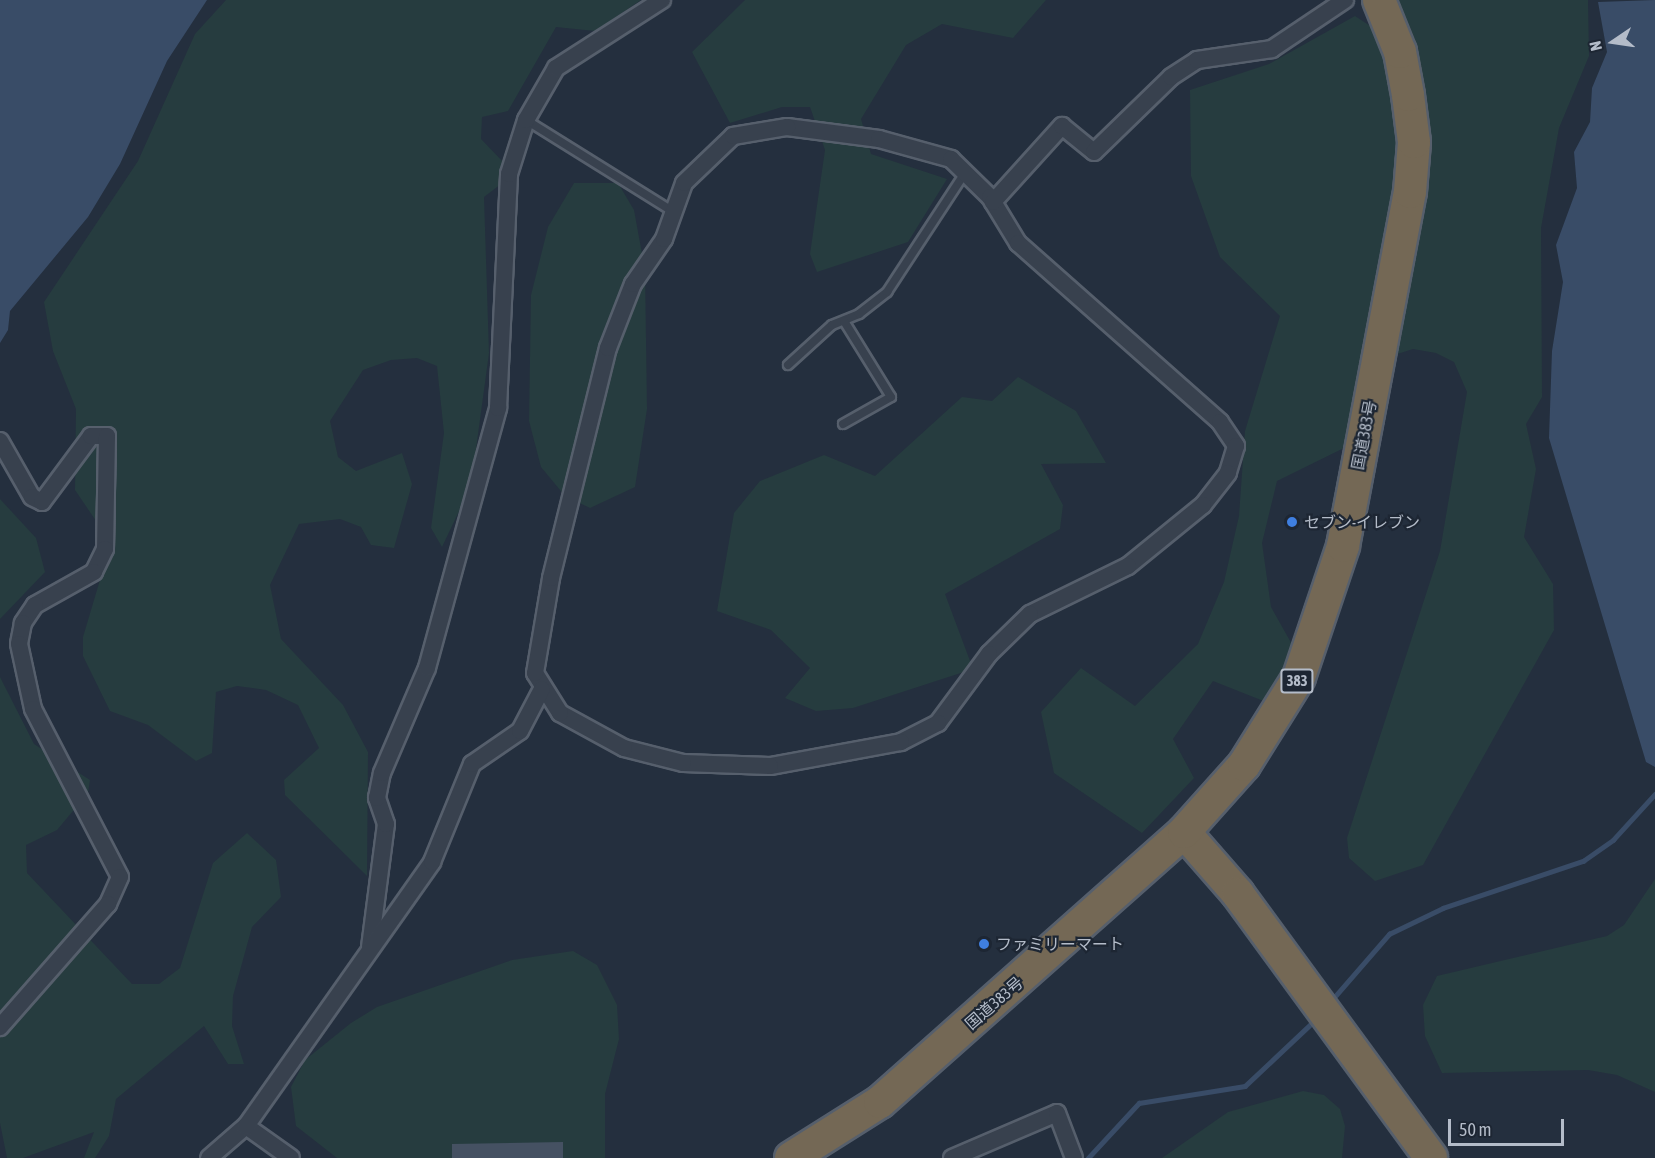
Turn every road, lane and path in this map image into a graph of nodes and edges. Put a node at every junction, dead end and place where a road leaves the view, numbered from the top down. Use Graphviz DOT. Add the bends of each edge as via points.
graph roads {
  1 [pos="662,0"];
  2 [pos="1345,0"];
  3 [pos="1379,0"];
  4 [pos="526,120"];
  5 [pos="965,173"];
  6 [pos="993,202"];
  7 [pos="674,212"];
  8 [pos="844,321"];
  9 [pos="788,365"];
  10 [pos="843,424"];
  11 [pos="0,441"];
  12 [pos="542,690"];
  13 [pos="1192,840"];
  14 [pos="370,947"];
  15 [pos="0,1027"];
  16 [pos="246,1126"];
  17 [pos="208,1158"];
  18 [pos="291,1158"];
  19 [pos="791,1158"];
  20 [pos="952,1158"];
  21 [pos="1074,1158"];
  22 [pos="1431,1158"];
  1 -- 4 [label="street" via="556,68"];
  2 -- 6 [label="street" via="1272,49 1197,60 1171,77 1094,152 1062,126"];
  3 -- 13 [label="highway, 国道383号 / 383" via="1400,52 1414,142 1389,316 1343,546 1299,677"];
  4 -- 7 [label="lane"];
  4 -- 14 [label="street" via="509,174 498,408 426,668 382,772 377,798 386,824"];
  5 -- 6 [label="street"];
  5 -- 7 [label="street" via="951,159 879,139 788,127 733,136 684,183"];
  5 -- 8 [label="lane" via="887,292"];
  6 -- 12 [label="street" via="1018,243 1220,422 1236,446 1228,473 1203,505 1128,566 1030,614 989,654 938,723 901,742 770,766 683,763 624,748 560,713"];
  7 -- 12 [label="street" via="664,239 633,284 608,348 551,578 535,673"];
  8 -- 9 [label="lane"];
  8 -- 10 [label="lane" via="891,397"];
  11 -- 15 [label="street" via="32,497 42,502 91,436 107,436 105,549 94,572 34,605 22,623 19,644 33,709 120,876 108,904"];
  12 -- 14 [label="street" via="520,731 472,764 432,862"];
  13 -- 19 [label="highway, 国道383号 / 383" via="880,1102"];
  13 -- 22 [label="highway"];
  14 -- 16 [label="street"];
  16 -- 17 [label="street"];
  16 -- 18 [label="street"];
  20 -- 21 [label="street" via="1057,1113"];
}
